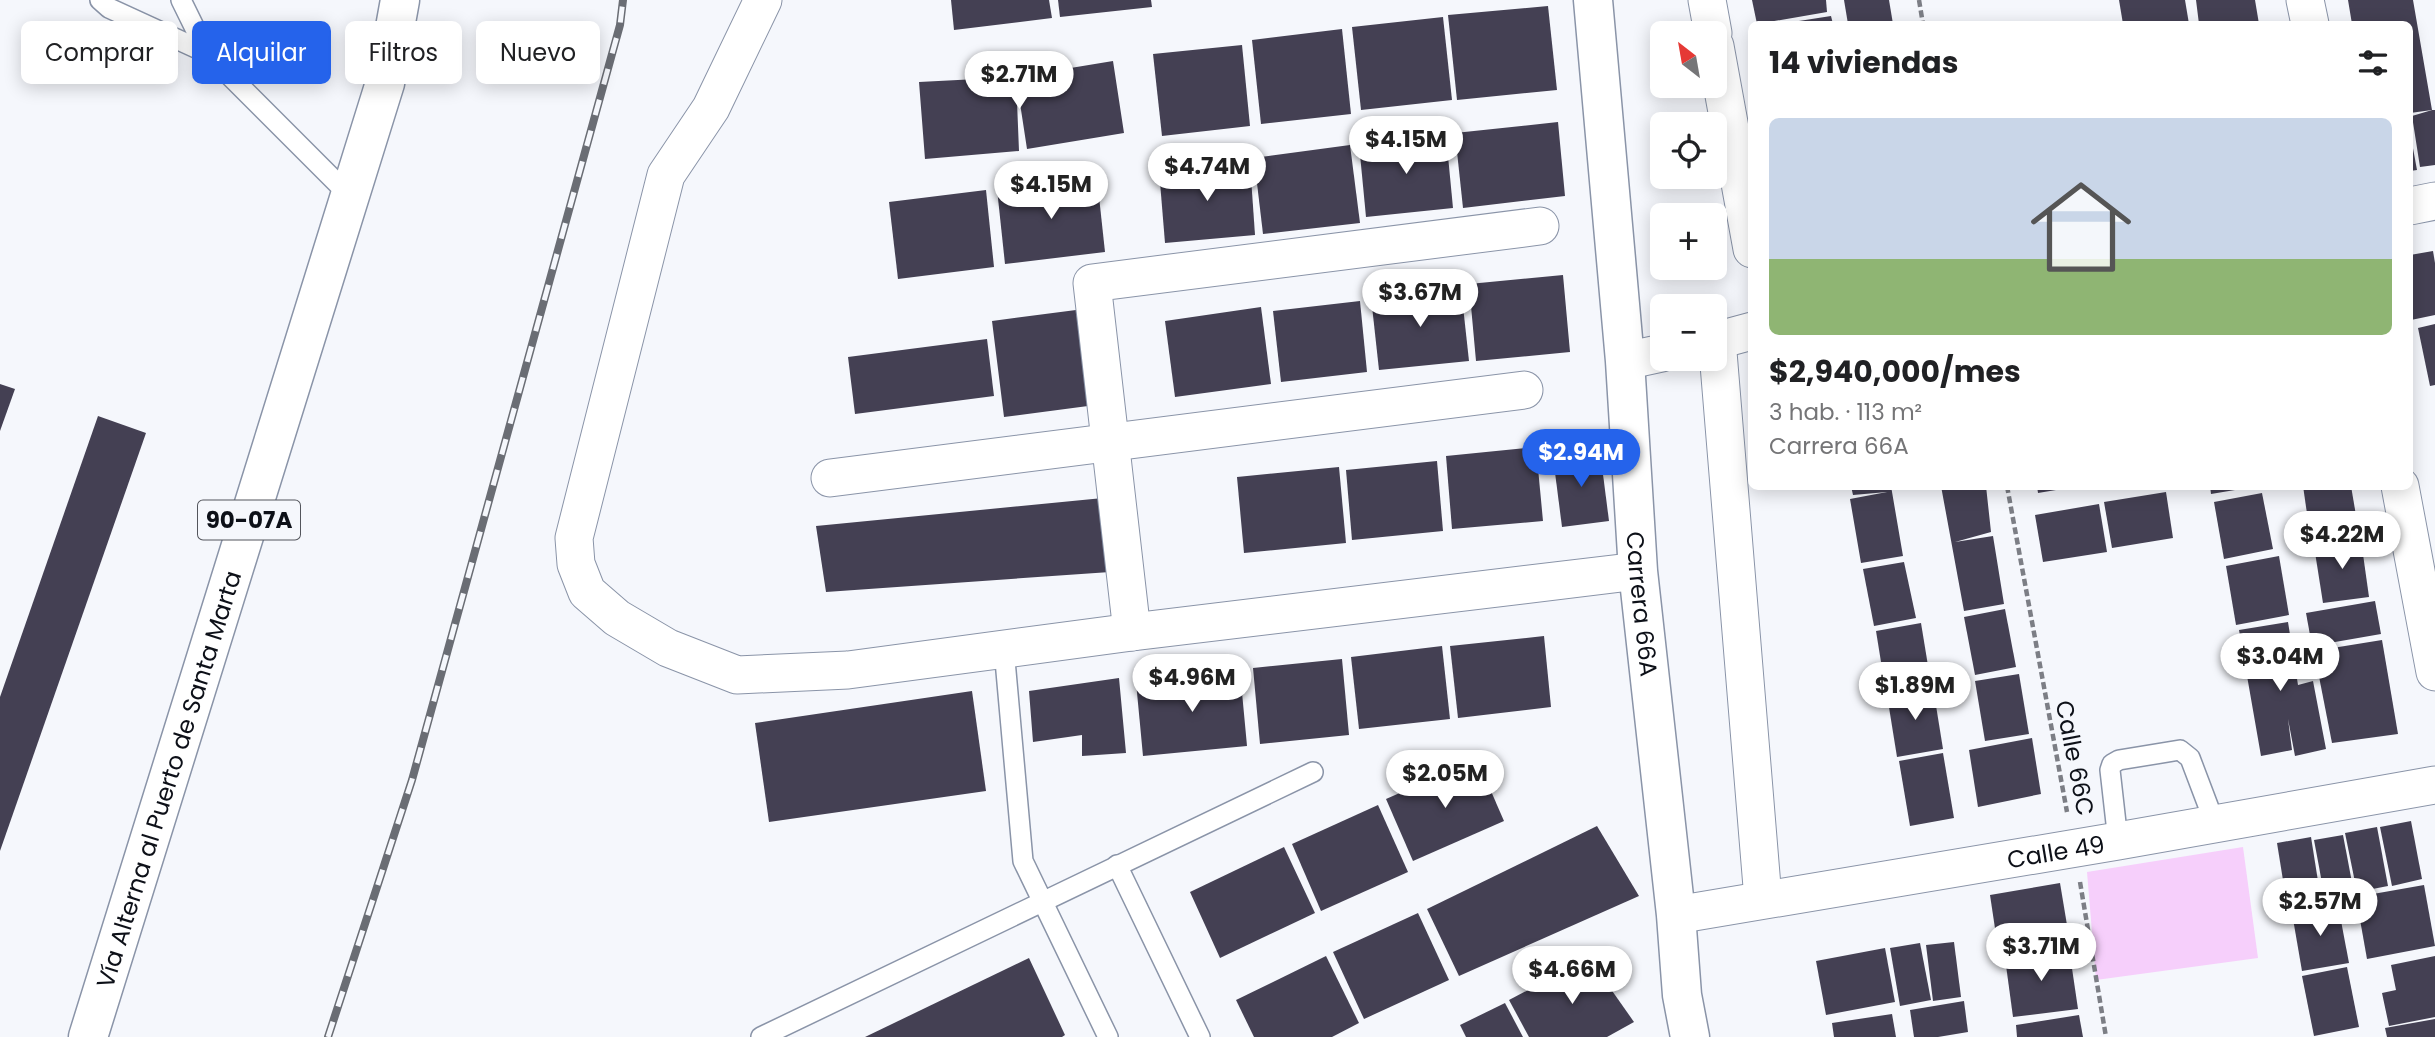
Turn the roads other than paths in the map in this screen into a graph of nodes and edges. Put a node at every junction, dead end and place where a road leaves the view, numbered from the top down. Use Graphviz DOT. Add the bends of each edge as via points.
graph roads {
  1 [pos="100,0"];
  2 [pos="181,0"];
  3 [pos="400,0"];
  4 [pos="763,0"];
  5 [pos="1593,0"];
  6 [pos="1707,0"];
  7 [pos="2305,0"];
  8 [pos="1711,21"];
  9 [pos="2309,21"];
  10 [pos="192,22"];
  11 [pos="192,46"];
  12 [pos="238,84"];
  13 [pos="1724,98"];
  14 [pos="349,195"];
  15 [pos="2435,201"];
  16 [pos="2413,205"];
  17 [pos="1540,226"];
  18 [pos="1748,227"];
  19 [pos="1748,332"];
  20 [pos="1727,338"];
  21 [pos="1650,356"];
  22 [pos="1625,361"];
  23 [pos="1719,371"];
  24 [pos="1524,390"];
  25 [pos="1112,442"];
  26 [pos="830,478"];
  27 [pos="2401,490"];
  28 [pos="1638,570"];
  29 [pos="1132,632"];
  30 [pos="1004,649"];
  31 [pos="2435,672"];
  32 [pos="1313,772"];
  33 [pos="2435,785"];
  34 [pos="2215,824"];
  35 [pos="2118,841"];
  36 [pos="1117,865"];
  37 [pos="1763,899"];
  38 [pos="1042,901"];
  39 [pos="1676,915"];
  40 [pos="88,1037"];
  41 [pos="761,1037"];
  42 [pos="1108,1037"];
  43 [pos="1200,1037"];
  44 [pos="1690,1037"];
  1 -- 11 [label="lane"];
  2 -- 10 [label="lane"];
  3 -- 14 [label="main road, Vía Alterna al Puerto de Santa Marta / 90-07A" via="384,83"];
  4 -- 30 [label="street" via="711,108 666,175 574,538 576,564 587,592 617,618 668,648 737,675 848,670"];
  5 -- 22 [label="main road, Carrera 66A"];
  6 -- 8 [label="street"];
  7 -- 9 [label="street"];
  12 -- 14 [label="lane"];
  13 -- 18 [label="street"];
  14 -- 40 [label="main road, Vía Alterna al Puerto de Santa Marta / 90-07A"];
  15 -- 16 [label="street"];
  17 -- 25 [label="street" via="1092,283"];
  19 -- 20 [label="street"];
  21 -- 22 [label="street"];
  22 -- 28 [label="main road, Carrera 66A"];
  23 -- 37 [label="street"];
  24 -- 25 [label="street"];
  25 -- 26 [label="street"];
  25 -- 29 [label="street"];
  27 -- 31 [label="street"];
  28 -- 29 [label="street"];
  28 -- 39 [label="main road, Carrera 66A"];
  29 -- 30 [label="street"];
  30 -- 38 [label="lane" via="1023,861"];
  32 -- 36 [label="lane"];
  33 -- 34 [label="street, Calle 49"];
  34 -- 35 [label="street, Calle 49"];
  34 -- 35 [label="lane" via="2184,751 2119,760 2110,770"];
  35 -- 37 [label="street, Calle 49"];
  36 -- 38 [label="lane"];
  36 -- 43 [label="lane"];
  37 -- 39 [label="street, Calle 49"];
  38 -- 41 [label="lane"];
  38 -- 42 [label="lane"];
  39 -- 44 [label="main road, Carrera 66A"];
}
